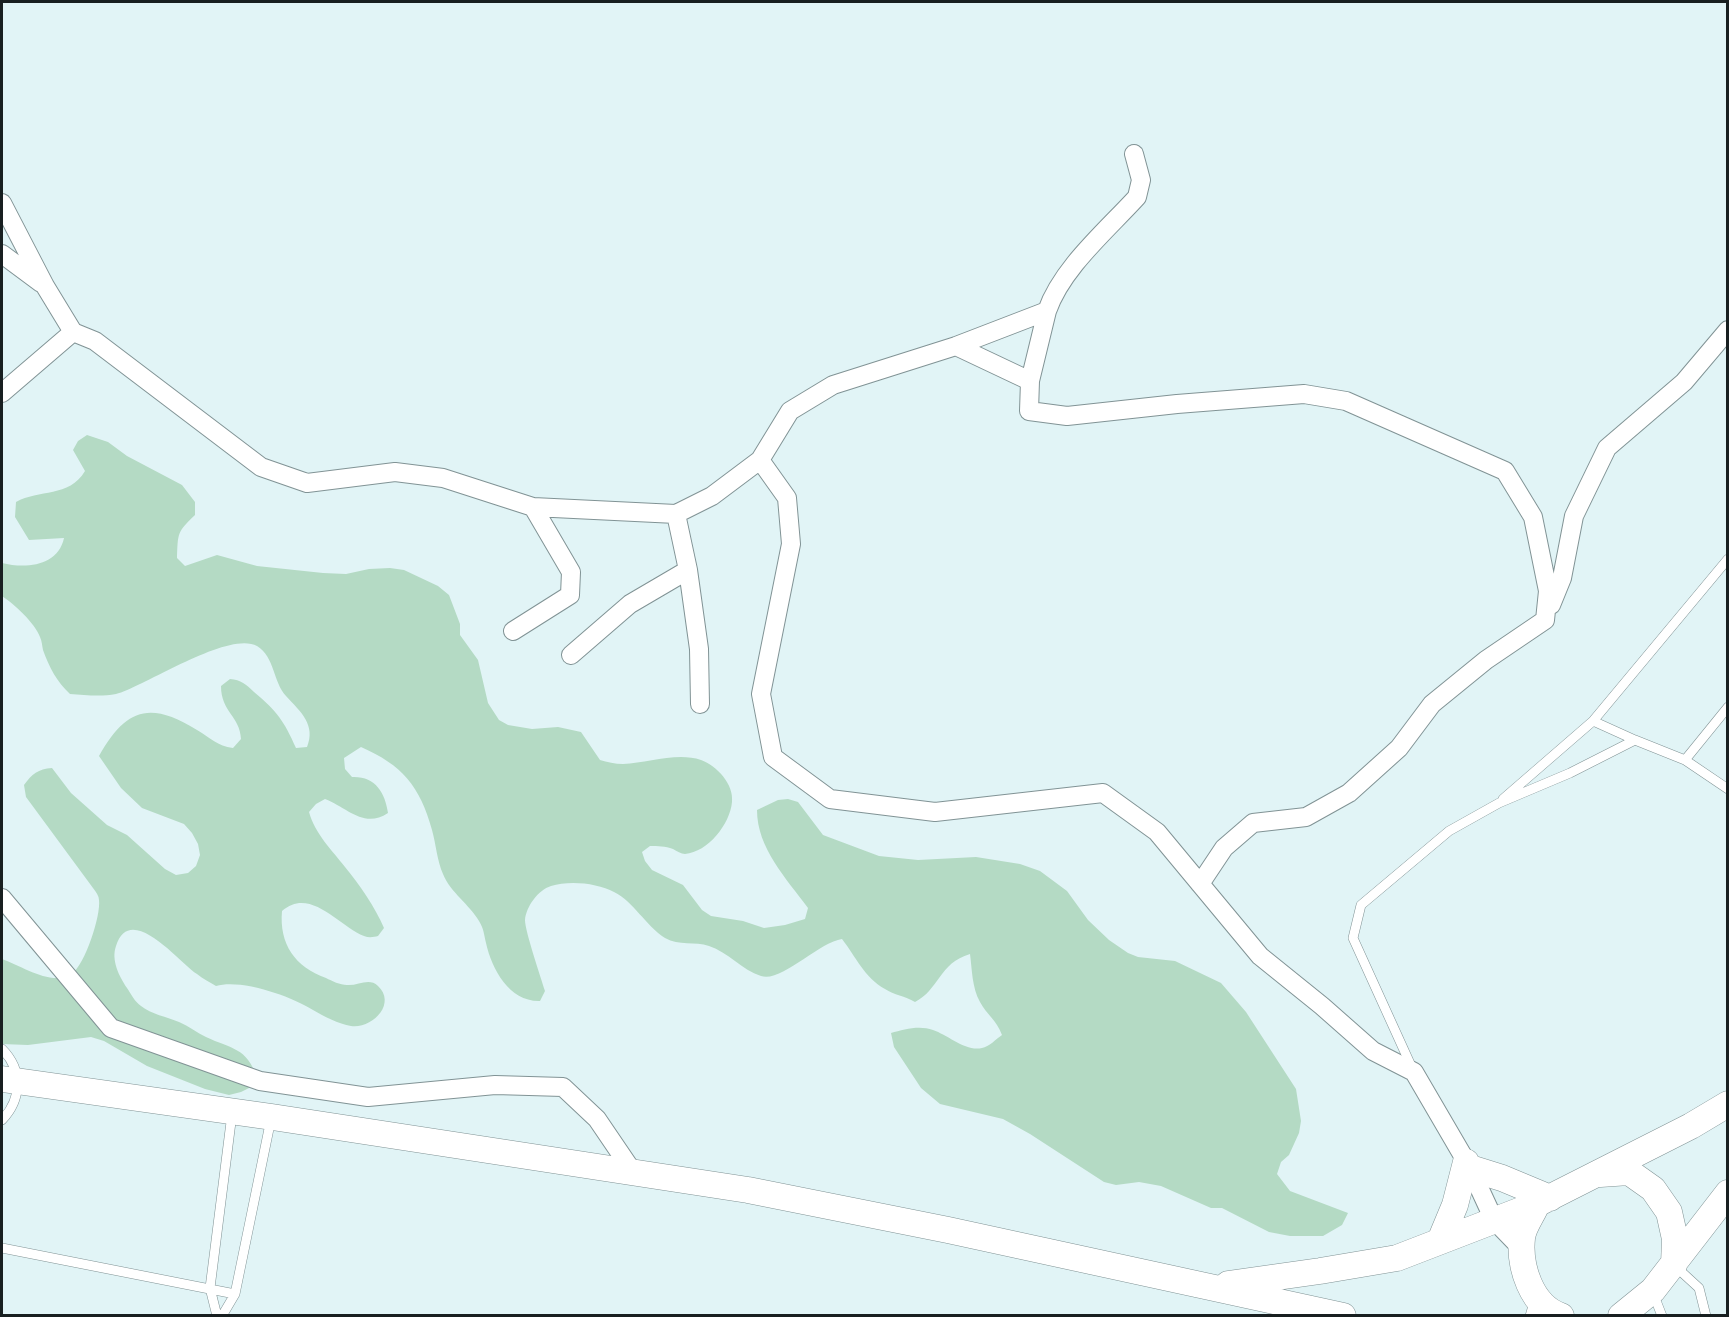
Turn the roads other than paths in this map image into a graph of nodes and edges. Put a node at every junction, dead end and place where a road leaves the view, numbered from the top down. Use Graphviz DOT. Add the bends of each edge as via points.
graph roads {
  1 [pos="1134,154"];
  2 [pos="2,203"];
  3 [pos="2,254"];
  4 [pos="45,286"];
  5 [pos="1047,311"];
  6 [pos="1728,330"];
  7 [pos="74,332"];
  8 [pos="956,346"];
  9 [pos="1030,381"];
  10 [pos="2,393"];
  11 [pos="760,460"];
  12 [pos="532,507"];
  13 [pos="676,514"];
  14 [pos="1728,559"];
  15 [pos="688,570"];
  16 [pos="1545,620"];
  17 [pos="513,631"];
  18 [pos="571,655"];
  19 [pos="700,704"];
  20 [pos="1728,707"];
  21 [pos="1593,721"];
  22 [pos="1635,740"];
  23 [pos="1685,760"];
  24 [pos="1728,789"];
  25 [pos="1499,803"];
  26 [pos="1200,884"];
  27 [pos="2,898"];
  28 [pos="2,1049"];
  29 [pos="1414,1072"];
  30 [pos="10,1080"];
  31 [pos="1728,1104"];
  32 [pos="232,1112"];
  33 [pos="272,1116"];
  34 [pos="2,1120"];
  35 [pos="1468,1165"];
  36 [pos="633,1172"];
  37 [pos="1594,1174"];
  38 [pos="1728,1193"];
  39 [pos="1544,1201"];
  40 [pos="1494,1220"];
  41 [pos="1440,1241"];
  42 [pos="2,1248"];
  43 [pos="1522,1249"];
  44 [pos="1674,1265"];
  45 [pos="1210,1287"];
  46 [pos="210,1288"];
  47 [pos="1653,1290"];
  48 [pos="235,1294"];
  49 [pos="1533,1306"];
  50 [pos="1627,1315"];
  51 [pos="217,1316"];
  52 [pos="222,1316"];
  53 [pos="1343,1316"];
  54 [pos="1561,1316"];
  55 [pos="1662,1316"];
  56 [pos="1706,1316"];
  1 -- 5 [label="street" via="1141,180 1137,197 1063,278"];
  2 -- 4 [label="street"];
  3 -- 4 [label="street"];
  4 -- 7 [label="street"];
  5 -- 8 [label="street"];
  5 -- 9 [label="street"];
  6 -- 16 [label="street" via="1684,382 1607,448 1574,516 1562,578"];
  7 -- 10 [label="street"];
  7 -- 12 [label="street" via="95,341 261,467 307,483 395,472 443,478"];
  8 -- 9 [label="street"];
  8 -- 11 [label="street" via="833,385 790,411"];
  9 -- 16 [label="street" via="1029,411 1067,416 1304,394 1346,401 1505,471 1533,517 1548,591"];
  11 -- 13 [label="street" via="712,496"];
  11 -- 26 [label="street" via="787,498 791,544 761,694 773,757 830,799 935,812 1103,794 1157,832"];
  12 -- 13 [label="street"];
  12 -- 17 [label="street" via="571,572 570,595"];
  13 -- 15 [label="street"];
  14 -- 21 [label="lane"];
  15 -- 18 [label="street" via="630,604"];
  15 -- 19 [label="street" via="699,649"];
  16 -- 26 [label="street" via="1486,660 1432,704 1399,748 1349,793 1306,817 1253,822 1224,848"];
  20 -- 23 [label="lane"];
  21 -- 22 [label="lane"];
  21 -- 25 [label="lane"];
  22 -- 23 [label="lane"];
  22 -- 25 [label="lane"];
  23 -- 24 [label="lane"];
  25 -- 29 [label="lane" via="1449,831 1361,906 1353,938"];
  26 -- 29 [label="street" via="1260,956 1373,1050"];
  27 -- 36 [label="street" via="111,1028 260,1081 369,1097 495,1084 563,1087 597,1119"];
  28 -- 30 [label="lane" via="11,1060"];
  29 -- 35 [label="street"];
  30 -- 32 [label="main road"];
  30 -- 34 [label="lane" via="14,1103"];
  31 -- 37 [label="main road"];
  32 -- 33 [label="main road"];
  32 -- 46 [label="lane"];
  33 -- 36 [label="main road"];
  33 -- 48 [label="lane"];
  35 -- 39 [label="main road"];
  35 -- 40 [label="street"];
  35 -- 41 [label="main road"];
  36 -- 45 [label="main road" via="760,1192"];
  37 -- 39 [label="main road"];
  37 -- 44 [label="main road" via="1629,1172 1653,1189 1669,1212 1675,1239"];
  38 -- 44 [label="main road"];
  39 -- 40 [label="main road"];
  39 -- 43 [label="main road" via="1522,1235"];
  40 -- 41 [label="main road"];
  40 -- 43 [label="street"];
  41 -- 45 [label="main road" via="1397,1258"];
  42 -- 46 [label="lane"];
  43 -- 49 [label="main road" via="1522,1265"];
  44 -- 47 [label="main road"];
  44 -- 56 [label="lane" via="1699,1288"];
  45 -- 53 [label="main road"];
  46 -- 48 [label="lane"];
  46 -- 51 [label="lane"];
  47 -- 50 [label="main road"];
  47 -- 55 [label="lane"];
  48 -- 52 [label="lane"];
  49 -- 54 [label="main road"];
}
